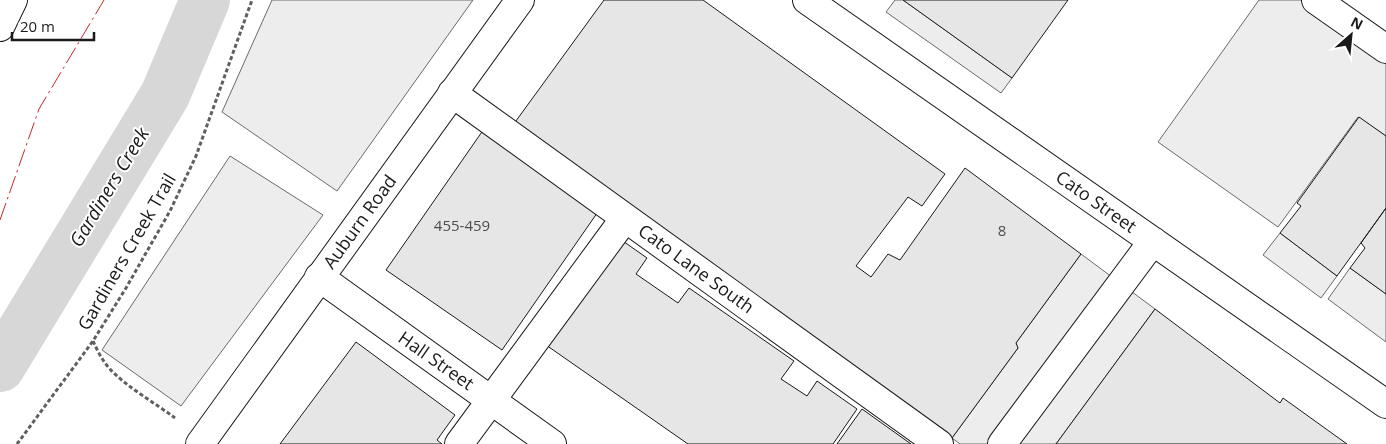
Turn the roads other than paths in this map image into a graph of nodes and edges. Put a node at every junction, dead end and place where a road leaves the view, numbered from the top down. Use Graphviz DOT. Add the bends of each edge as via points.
graph roads {
  1 [pos="13,0"];
  2 [pos="520,0"];
  3 [pos="807,0"];
  4 [pos="1316,0"];
  5 [pos="0,27"];
  6 [pos="1386,49"];
  7 [pos="452,93"];
  8 [pos="625,218"];
  9 [pos="1153,241"];
  10 [pos="319,277"];
  11 [pos="490,400"];
  12 [pos="1386,404"];
  13 [pos="200,444"];
  14 [pos="459,444"];
  15 [pos="552,444"];
  16 [pos="939,444"];
  17 [pos="1002,444"];
  1 -- 5 [label="main road"];
  2 -- 7 [label="main road, Auburn Road"];
  3 -- 9 [label="main road, Cato Street"];
  4 -- 6 [label="main road"];
  7 -- 8 [label="main road, Cato Lane South"];
  7 -- 10 [label="main road, Auburn Road"];
  8 -- 11 [label="main road"];
  8 -- 16 [label="main road, Cato Lane South"];
  9 -- 12 [label="main road, Cato Street"];
  9 -- 17 [label="main road"];
  10 -- 11 [label="main road, Hall Street"];
  10 -- 13 [label="main road, Auburn Road"];
  11 -- 14 [label="main road"];
  11 -- 15 [label="main road, Hall Street"];
}
